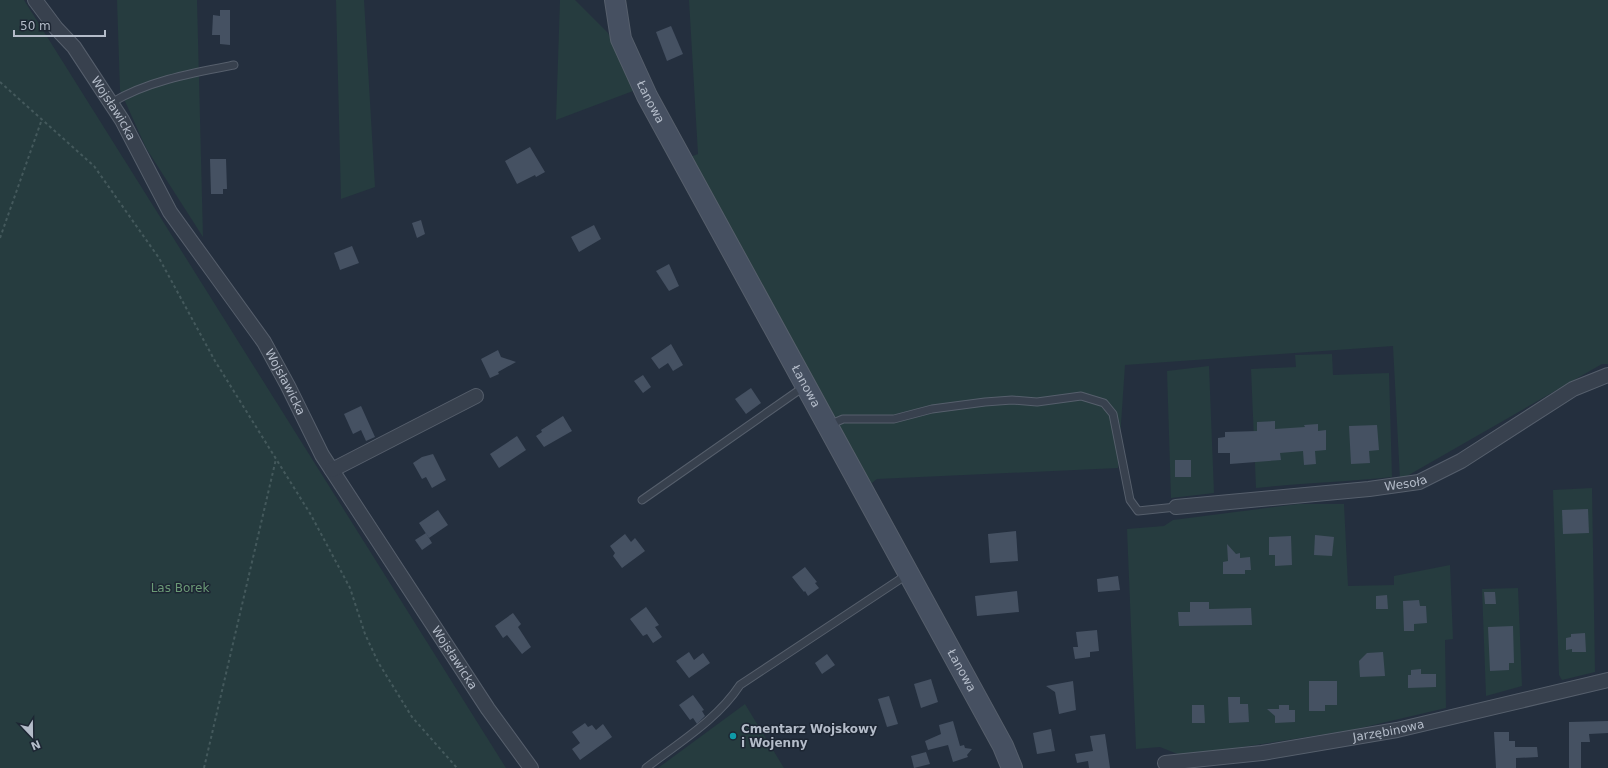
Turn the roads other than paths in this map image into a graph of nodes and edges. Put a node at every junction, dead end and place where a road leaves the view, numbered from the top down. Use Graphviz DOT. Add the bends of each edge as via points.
graph roads {
  1 [pos="35,0"];
  2 [pos="614,0"];
  3 [pos="234,64"];
  4 [pos="111,103"];
  5 [pos="1608,375"];
  6 [pos="806,386"];
  7 [pos="476,396"];
  8 [pos="827,426"];
  9 [pos="332,470"];
  10 [pos="642,500"];
  11 [pos="1176,507"];
  12 [pos="908,574"];
  13 [pos="1608,680"];
  14 [pos="1166,763"];
  15 [pos="531,768"];
  16 [pos="646,768"];
  17 [pos="1012,768"];
  1 -- 4 [label="street, Wojsławicka" via="74,47"];
  2 -- 6 [label="street, Łanowa" via="621,39 647,96"];
  3 -- 4 [label="lane" via="184,75 124,95"];
  4 -- 9 [label="street, Wojsławicka" via="170,212 264,342"];
  5 -- 11 [label="street, Wesoła" via="1573,389 1461,461 1419,482"];
  6 -- 8 [label="street, Łanowa"];
  6 -- 10 [label="lane"];
  7 -- 9 [label="street"];
  8 -- 11 [label="lane" via="844,419 894,419 932,409 985,402 1037,402 1081,396 1104,402 1113,414 1130,500 1138,510"];
  8 -- 12 [label="street, Łanowa"];
  9 -- 15 [label="street, Wojsławicka" via="488,708"];
  12 -- 16 [label="lane" via="740,685 729,702 718,712"];
  12 -- 17 [label="street, Łanowa" via="1003,746"];
  13 -- 14 [label="street, Jarzębinowa" via="1397,730 1262,753"];
}
